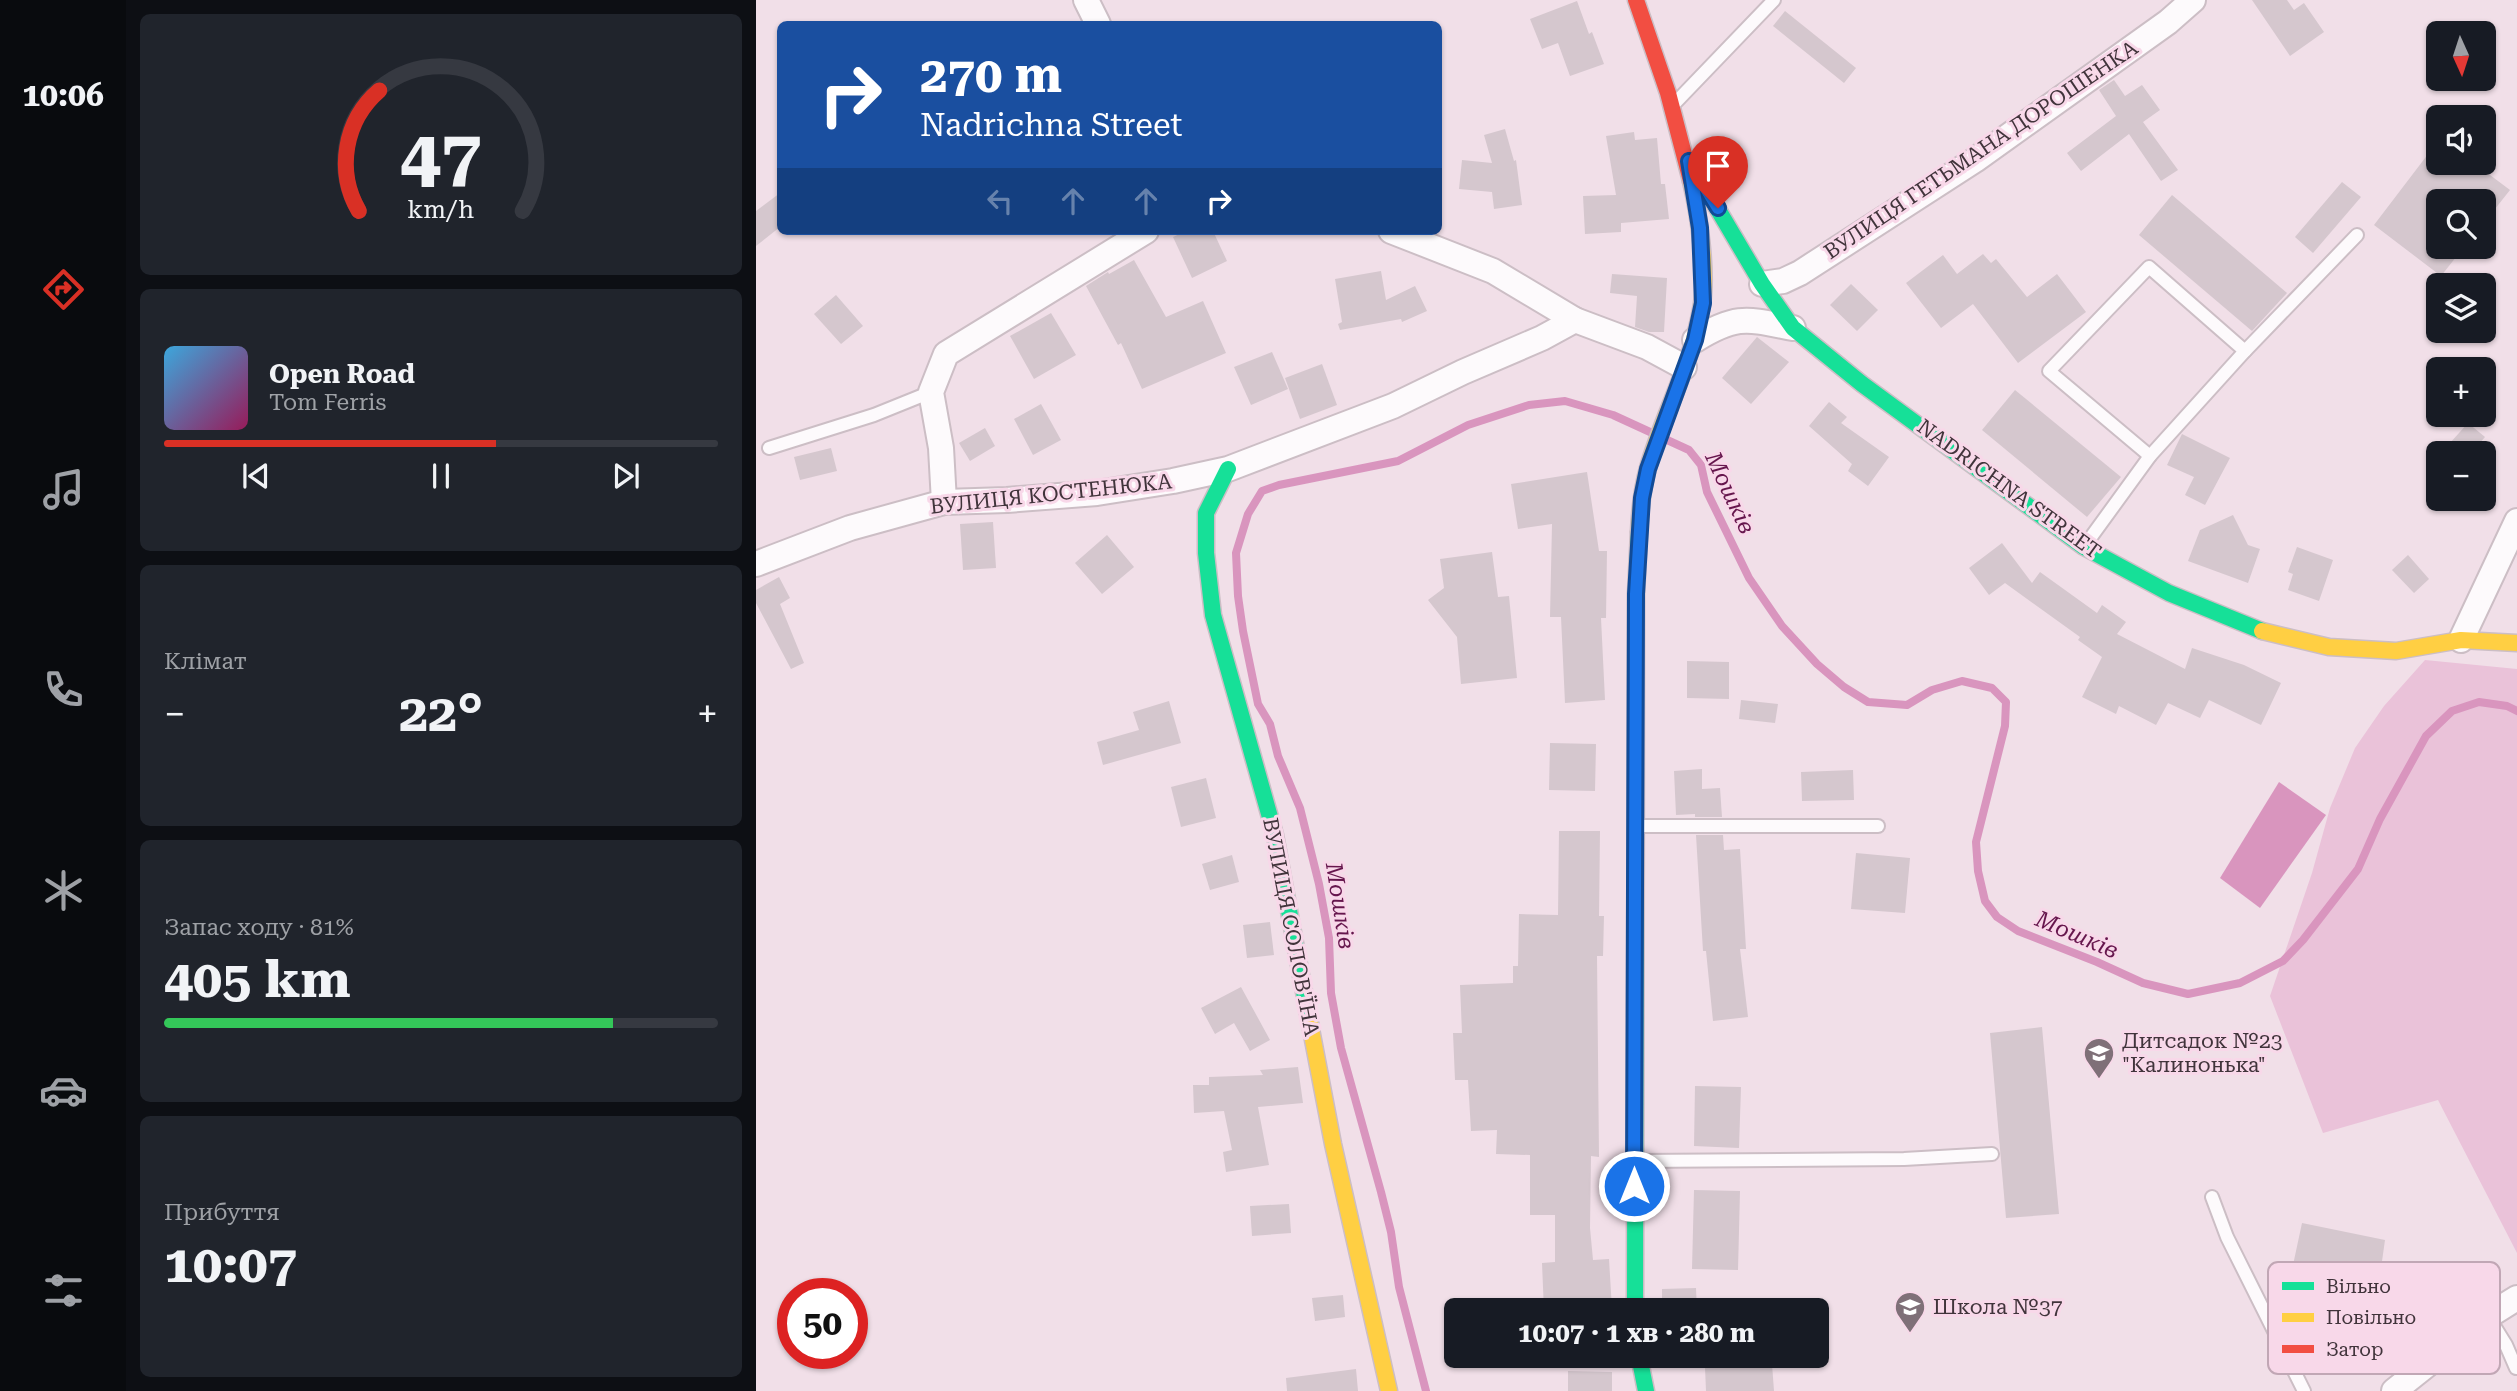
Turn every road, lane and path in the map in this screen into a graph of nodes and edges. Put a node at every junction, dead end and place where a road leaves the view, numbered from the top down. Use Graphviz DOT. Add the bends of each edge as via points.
graph roads {
  1 [pos="1086,0"];
  2 [pos="1636,0"];
  3 [pos="1774,0"];
  4 [pos="2193,0"];
  5 [pos="1096,21"];
  6 [pos="1673,105"];
  7 [pos="1689,161"];
  8 [pos="1139,235"];
  9 [pos="1401,235"];
  10 [pos="2357,235"];
  11 [pos="1762,284"];
  12 [pos="1575,320"];
  13 [pos="1793,328"];
  14 [pos="1695,340"];
  15 [pos="2245,351"];
  16 [pos="1684,367"];
  17 [pos="931,392"];
  18 [pos="769,448"];
  19 [pos="2150,456"];
  20 [pos="1228,469"];
  21 [pos="944,502"];
  22 [pos="2517,521"];
  23 [pos="2084,547"];
  24 [pos="756,564"];
  25 [pos="2461,640"];
  26 [pos="2517,643"];
  27 [pos="1635,826"];
  28 [pos="1878,826"];
  29 [pos="1992,1154"];
  30 [pos="1633,1161"];
  31 [pos="2212,1197"];
  32 [pos="1635,1298"];
  33 [pos="2517,1298"];
  34 [pos="2500,1309"];
  35 [pos="2268,1319"];
  36 [pos="2500,1335"];
  37 [pos="1641,1368"];
  38 [pos="2517,1368"];
  39 [pos="2296,1374"];
  40 [pos="2415,1374"];
  41 [pos="1390,1391"];
  42 [pos="1646,1391"];
  43 [pos="2304,1391"];
  44 [pos="2394,1391"];
  1 -- 5 [label="street"];
  2 -- 6 [label="street"];
  3 -- 6 [label="lane"];
  4 -- 11 [label="street, ВУЛИЦЯ ГЕТЬМАНА ДОРОШЕНКА" via="1975,160 1800,273"];
  6 -- 7 [label="street"];
  7 -- 11 [label="street, NADRICHNA STREET"];
  7 -- 14 [label="street" via="1702,261 1703,303"];
  8 -- 17 [label="street" via="946,354"];
  9 -- 12 [label="street" via="1493,271"];
  10 -- 15 [label="lane"];
  11 -- 13 [label="street, NADRICHNA STREET"];
  12 -- 16 [label="street" via="1647,347"];
  12 -- 20 [label="street, ВУЛИЦЯ КОСТЕНЮКА" via="1393,406"];
  13 -- 14 [label="street" via="1749,319 1720,325"];
  13 -- 23 [label="street, NADRICHNA STREET"];
  14 -- 16 [label="street"];
  15 -- 19 [label="lane"];
  15 -- 19 [label="lane" via="2149,267 2049,370"];
  16 -- 27 [label="street" via="1642,498 1636,594"];
  17 -- 18 [label="lane"];
  17 -- 21 [label="street"];
  19 -- 23 [label="lane"];
  20 -- 21 [label="street, ВУЛИЦЯ КОСТЕНЮКА" via="1097,493"];
  20 -- 41 [label="street, ВУЛИЦЯ СОЛОВ'ЇНА" via="1206,513 1213,615 1275,835 1333,1144"];
  21 -- 24 [label="street, ВУЛИЦЯ КОСТЕНЮКА" via="850,528"];
  22 -- 25 [label="street"];
  23 -- 25 [label="street, NADRICHNA STREET" via="2169,593 2253,629 2329,646 2396,651"];
  25 -- 26 [label="street, NADRICHNA STREET"];
  27 -- 28 [label="lane"];
  27 -- 30 [label="street"];
  29 -- 30 [label="lane"];
  30 -- 32 [label="street"];
  31 -- 35 [label="lane"];
  33 -- 34 [label="street"];
  36 -- 38 [label="lane"];
  37 -- 42 [label="street"];
  39 -- 43 [label="lane"];
  40 -- 44 [label="street"];
}
